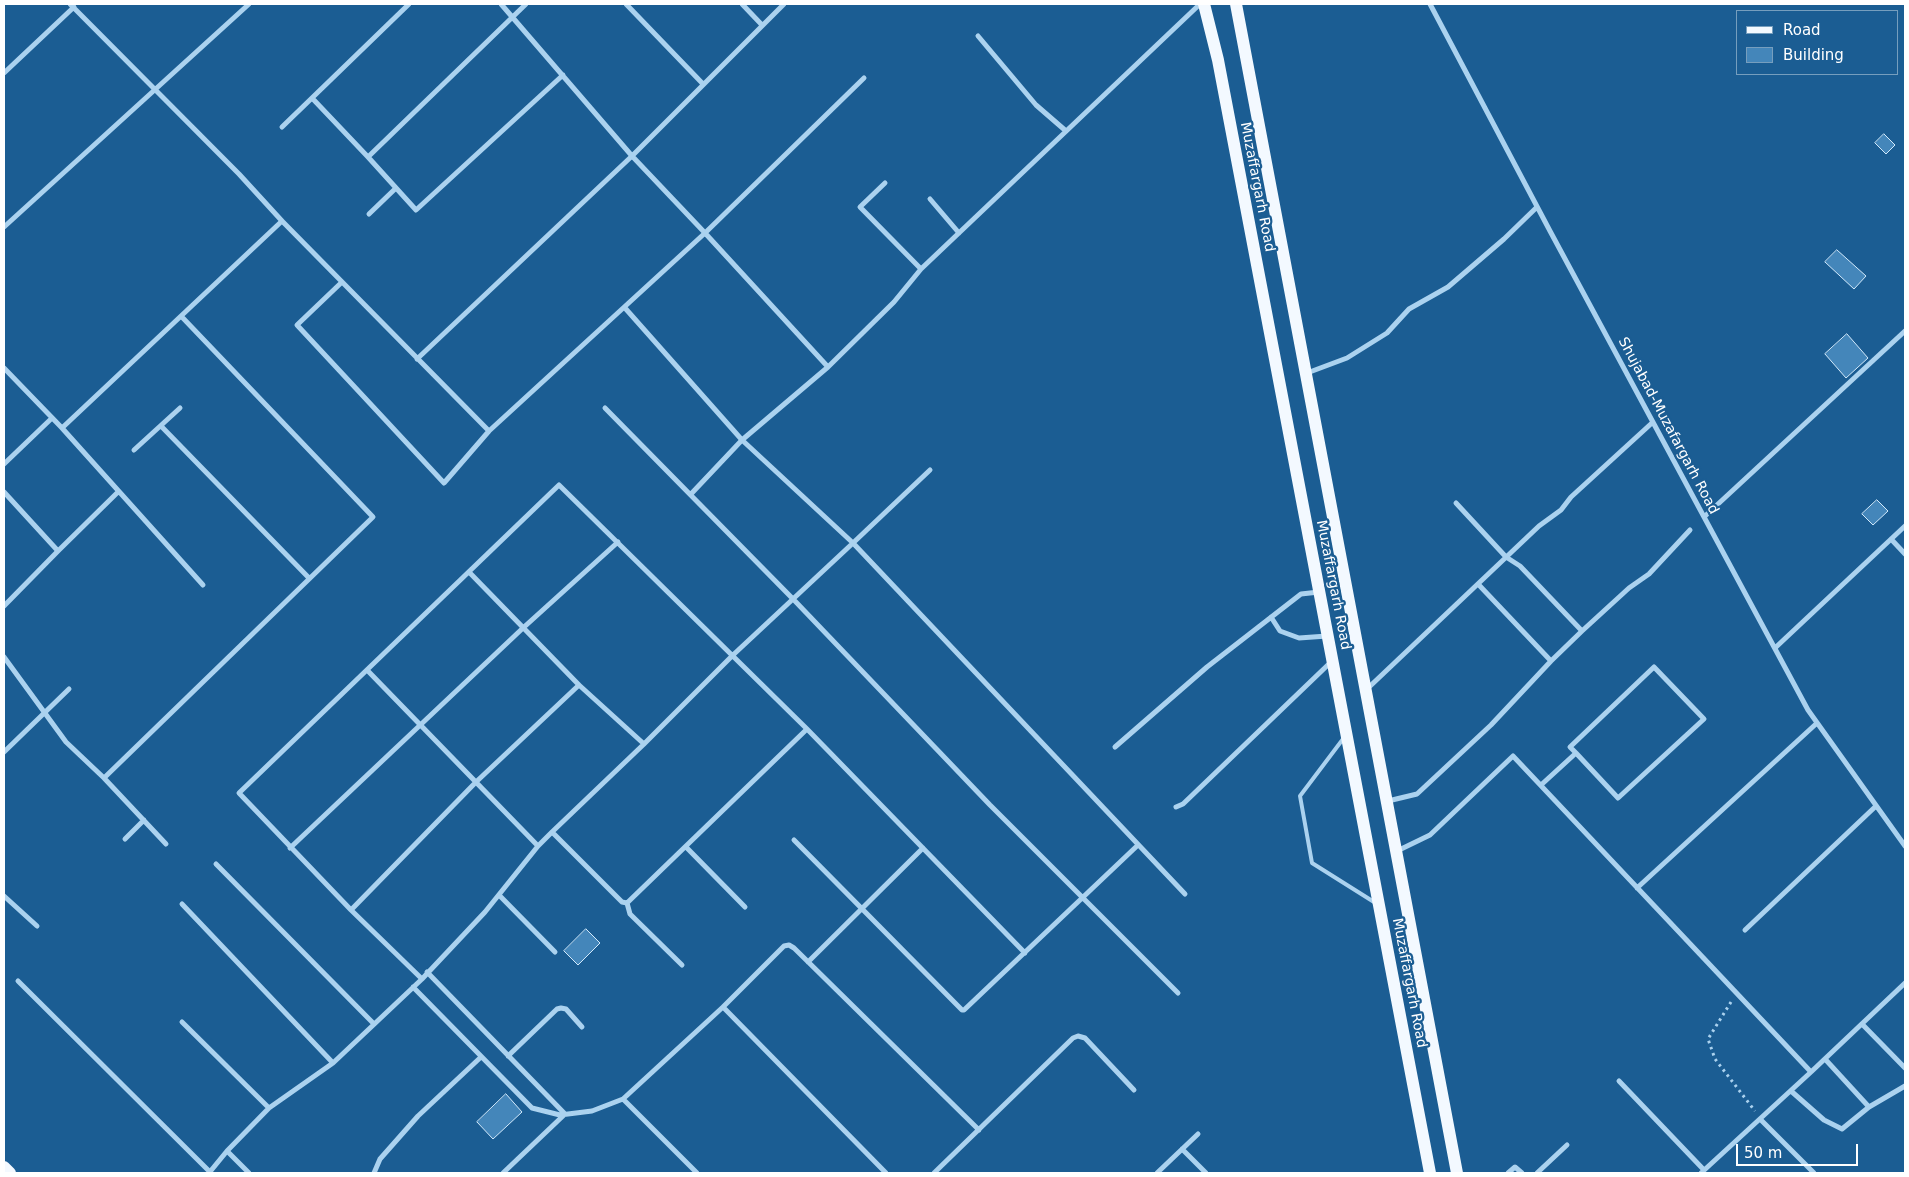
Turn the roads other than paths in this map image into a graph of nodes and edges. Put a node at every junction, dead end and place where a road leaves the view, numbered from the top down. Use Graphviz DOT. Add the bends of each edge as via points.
graph roads {
  1 [pos="249,4"];
  2 [pos="409,4"];
  3 [pos="501,4"];
  4 [pos="526,4"];
  5 [pos="626,4"];
  6 [pos="742,4"];
  7 [pos="784,4"];
  8 [pos="1202,4"];
  9 [pos="1236,4"];
  10 [pos="1432,5"];
  11 [pos="72,6"];
  12 [pos="513,17"];
  13 [pos="762,25"];
  14 [pos="978,36"];
  15 [pos="4,73"];
  16 [pos="562,75"];
  17 [pos="864,78"];
  18 [pos="703,84"];
  19 [pos="154,89"];
  20 [pos="312,98"];
  21 [pos="282,127"];
  22 [pos="1066,131"];
  23 [pos="632,156"];
  24 [pos="368,157"];
  25 [pos="885,183"];
  26 [pos="396,188"];
  27 [pos="930,199"];
  28 [pos="1537,207"];
  29 [pos="369,214"];
  30 [pos="282,221"];
  31 [pos="4,227"];
  32 [pos="705,233"];
  33 [pos="960,233"];
  34 [pos="921,269"];
  35 [pos="342,282"];
  36 [pos="625,308"];
  37 [pos="181,316"];
  38 [pos="1905,331"];
  39 [pos="417,358"];
  40 [pos="828,367"];
  41 [pos="4,368"];
  42 [pos="1306,373"];
  43 [pos="180,408"];
  44 [pos="605,408"];
  45 [pos="52,418"];
  46 [pos="1653,422"];
  47 [pos="161,426"];
  48 [pos="62,428"];
  49 [pos="489,431"];
  50 [pos="742,440"];
  51 [pos="134,450"];
  52 [pos="4,464"];
  53 [pos="930,470"];
  54 [pos="4,492"];
  55 [pos="118,492"];
  56 [pos="691,494"];
  57 [pos="1456,503"];
  58 [pos="1704,517"];
  59 [pos="1905,526"];
  60 [pos="1690,530"];
  61 [pos="1892,539"];
  62 [pos="618,542"];
  63 [pos="853,543"];
  64 [pos="58,551"];
  65 [pos="1905,554"];
  66 [pos="1506,557"];
  67 [pos="469,572"];
  68 [pos="309,578"];
  69 [pos="1478,584"];
  70 [pos="203,585"];
  71 [pos="1319,592"];
  72 [pos="794,600"];
  73 [pos="4,606"];
  74 [pos="1271,617"];
  75 [pos="523,628"];
  76 [pos="1582,632"];
  77 [pos="1328,636"];
  78 [pos="1775,648"];
  79 [pos="732,655"];
  80 [pos="4,657"];
  81 [pos="1332,661"];
  82 [pos="1551,661"];
  83 [pos="367,670"];
  84 [pos="579,685"];
  85 [pos="69,689"];
  86 [pos="1367,689"];
  87 [pos="44,712"];
  88 [pos="1817,722"];
  89 [pos="420,727"];
  90 [pos="807,729"];
  91 [pos="1346,735"];
  92 [pos="644,744"];
  93 [pos="1115,747"];
  94 [pos="4,752"];
  95 [pos="1576,753"];
  96 [pos="104,778"];
  97 [pos="476,782"];
  98 [pos="1541,785"];
  99 [pos="1388,802"];
  100 [pos="1876,806"];
  101 [pos="1176,807"];
  102 [pos="144,820"];
  103 [pos="552,832"];
  104 [pos="125,839"];
  105 [pos="794,840"];
  106 [pos="166,844"];
  107 [pos="1138,845"];
  108 [pos="538,846"];
  109 [pos="1905,846"];
  110 [pos="686,847"];
  111 [pos="290,848"];
  112 [pos="923,848"];
  113 [pos="1397,851"];
  114 [pos="216,864"];
  115 [pos="1637,888"];
  116 [pos="1185,894"];
  117 [pos="499,895"];
  118 [pos="4,896"];
  119 [pos="1082,897"];
  120 [pos="182,904"];
  121 [pos="627,904"];
  122 [pos="1378,904"];
  123 [pos="745,908"];
  124 [pos="862,909"];
  125 [pos="351,910"];
  126 [pos="37,926"];
  127 [pos="1745,930"];
  128 [pos="555,952"];
  129 [pos="1025,953"];
  130 [pos="808,962"];
  131 [pos="682,965"];
  132 [pos="427,972"];
  133 [pos="422,978"];
  134 [pos="18,980"];
  135 [pos="1905,983"];
  136 [pos="413,987"];
  137 [pos="1178,993"];
  138 [pos="723,1007"];
  139 [pos="182,1022"];
  140 [pos="374,1024"];
  141 [pos="1862,1024"];
  142 [pos="582,1027"];
  143 [pos="508,1056"];
  144 [pos="481,1057"];
  145 [pos="1825,1059"];
  146 [pos="333,1063"];
  147 [pos="1905,1068"];
  148 [pos="1811,1072"];
  149 [pos="1619,1081"];
  150 [pos="1905,1086"];
  151 [pos="1134,1090"];
  152 [pos="1790,1091"];
  153 [pos="623,1099"];
  154 [pos="1870,1107"];
  155 [pos="269,1108"];
  156 [pos="565,1114"];
  157 [pos="1760,1119"];
  158 [pos="979,1130"];
  159 [pos="1198,1134"];
  160 [pos="1567,1145"];
  161 [pos="1182,1149"];
  162 [pos="227,1151"];
  163 [pos="4,1167"];
  164 [pos="1702,1172"];
  165 [pos="10,1173"];
  166 [pos="209,1173"];
  167 [pos="249,1173"];
  168 [pos="374,1173"];
  169 [pos="503,1173"];
  170 [pos="697,1173"];
  171 [pos="886,1173"];
  172 [pos="934,1173"];
  173 [pos="1157,1173"];
  174 [pos="1206,1173"];
  175 [pos="1430,1173"];
  176 [pos="1457,1173"];
  177 [pos="1508,1173"];
  178 [pos="1522,1173"];
  179 [pos="1537,1173"];
  180 [pos="1814,1173"];
  1 -- 19 [label="street"];
  2 -- 20 [label="street"];
  3 -- 12 [label="street"];
  4 -- 12 [label="street"];
  5 -- 18 [label="street"];
  6 -- 13 [label="street"];
  7 -- 13 [label="street"];
  8 -- 22 [label="street"];
  8 -- 71 [label="main road, Muzaffargarh Road" via="1218,60"];
  9 -- 42 [label="main road, Muzaffargarh Road"];
  10 -- 28 [label="street, Shujabad-Muzafargarh Road"];
  11 -- 15 [label="street"];
  11 -- 19 [label="street"];
  12 -- 16 [label="street"];
  12 -- 24 [label="street"];
  13 -- 18 [label="street"];
  14 -- 22 [label="street" via="1036,105"];
  16 -- 23 [label="street"];
  16 -- 26 [label="street" via="416,210"];
  17 -- 32 [label="street"];
  18 -- 23 [label="street"];
  19 -- 30 [label="street"];
  19 -- 31 [label="street"];
  20 -- 21 [label="street"];
  20 -- 24 [label="street"];
  22 -- 33 [label="street"];
  23 -- 32 [label="street"];
  23 -- 39 [label="street"];
  24 -- 26 [label="street"];
  25 -- 34 [label="street" via="860,207"];
  26 -- 29 [label="street"];
  27 -- 33 [label="street"];
  28 -- 42 [label="street" via="1448,287 1409,309 1387,333 1347,358"];
  28 -- 46 [label="street, Shujabad-Muzafargarh Road"];
  30 -- 35 [label="street"];
  30 -- 37 [label="street"];
  32 -- 36 [label="street"];
  32 -- 40 [label="street"];
  33 -- 34 [label="street"];
  34 -- 40 [label="street" via="894,302"];
  35 -- 39 [label="street"];
  35 -- 49 [label="street" via="297,325 444,483"];
  36 -- 49 [label="street"];
  36 -- 50 [label="street"];
  37 -- 48 [label="street"];
  37 -- 68 [label="street" via="373,516"];
  38 -- 58 [label="street"];
  39 -- 49 [label="street"];
  40 -- 50 [label="street"];
  41 -- 45 [label="street"];
  42 -- 86 [label="main road, Muzaffargarh Road"];
  43 -- 47 [label="street"];
  44 -- 56 [label="street"];
  45 -- 48 [label="street"];
  45 -- 52 [label="street"];
  46 -- 58 [label="street, Shujabad-Muzafargarh Road"];
  46 -- 66 [label="street" via="1571,496 1561,510"];
  47 -- 51 [label="street"];
  47 -- 68 [label="street"];
  48 -- 55 [label="street"];
  50 -- 56 [label="street"];
  50 -- 63 [label="street"];
  53 -- 63 [label="street"];
  54 -- 64 [label="street"];
  55 -- 64 [label="street"];
  55 -- 70 [label="street"];
  56 -- 72 [label="street"];
  57 -- 66 [label="street"];
  58 -- 78 [label="street, Shujabad-Muzafargarh Road"];
  59 -- 61 [label="street"];
  60 -- 76 [label="street" via="1649,574 1629,588"];
  61 -- 65 [label="street"];
  61 -- 78 [label="street"];
  62 -- 67 [label="street" via="560,485"];
  62 -- 75 [label="street"];
  62 -- 79 [label="street"];
  63 -- 72 [label="street"];
  63 -- 107 [label="street"];
  64 -- 73 [label="street"];
  66 -- 69 [label="street"];
  66 -- 76 [label="street" via="1520,566"];
  67 -- 75 [label="street"];
  67 -- 83 [label="street"];
  68 -- 96 [label="street"];
  69 -- 82 [label="street"];
  69 -- 86 [label="street"];
  71 -- 74 [label="street" via="1301,594"];
  71 -- 77 [label="main road, Muzaffargarh Road"];
  72 -- 79 [label="street"];
  72 -- 119 [label="street"];
  74 -- 77 [label="street" via="1280,630 1299,638"];
  74 -- 93 [label="street" via="1207,667"];
  75 -- 84 [label="street"];
  75 -- 89 [label="street"];
  76 -- 82 [label="street"];
  77 -- 81 [label="main road, Muzaffargarh Road"];
  78 -- 88 [label="street, Shujabad-Muzafargarh Road"];
  79 -- 90 [label="street"];
  79 -- 92 [label="street"];
  80 -- 87 [label="street"];
  81 -- 91 [label="main road, Muzaffargarh Road"];
  81 -- 101 [label="street" via="1183,804"];
  82 -- 99 [label="street" via="1417,794"];
  83 -- 89 [label="street"];
  83 -- 111 [label="street" via="239,793"];
  84 -- 92 [label="street"];
  84 -- 97 [label="street"];
  85 -- 87 [label="street"];
  86 -- 99 [label="main road, Muzaffargarh Road"];
  87 -- 94 [label="street"];
  87 -- 96 [label="street" via="66,742"];
  88 -- 100 [label="street, Shujabad-Muzafargarh Road"];
  88 -- 115 [label="street"];
  89 -- 97 [label="street"];
  89 -- 111 [label="street"];
  90 -- 110 [label="street"];
  90 -- 112 [label="street"];
  91 -- 122 [label="main road, Muzaffargarh Road"];
  91 -- 122 [label="lane" via="1300,796 1312,863"];
  92 -- 103 [label="street"];
  95 -- 95 [label="street" via="1570,747 1654,667 1704,719 1618,798"];
  95 -- 98 [label="street"];
  96 -- 102 [label="street"];
  97 -- 108 [label="street"];
  97 -- 125 [label="street"];
  98 -- 113 [label="street" via="1513,756 1430,835"];
  98 -- 115 [label="street"];
  99 -- 113 [label="main road, Muzaffargarh Road"];
  100 -- 109 [label="street, Shujabad-Muzafargarh Road"];
  100 -- 127 [label="street"];
  102 -- 104 [label="street"];
  102 -- 106 [label="street"];
  103 -- 108 [label="street"];
  103 -- 121 [label="street"];
  105 -- 124 [label="street"];
  107 -- 116 [label="street"];
  107 -- 119 [label="street"];
  108 -- 117 [label="street"];
  110 -- 121 [label="street"];
  110 -- 123 [label="street"];
  111 -- 125 [label="street"];
  112 -- 124 [label="street"];
  112 -- 129 [label="street"];
  113 -- 176 [label="main road, Muzaffargarh Road"];
  114 -- 140 [label="street"];
  115 -- 148 [label="street"];
  117 -- 128 [label="street"];
  117 -- 132 [label="street"];
  118 -- 126 [label="street"];
  119 -- 129 [label="street"];
  119 -- 137 [label="street"];
  120 -- 146 [label="street"];
  121 -- 131 [label="street" via="630,914"];
  122 -- 175 [label="main road, Muzaffargarh Road"];
  124 -- 129 [label="street" via="962,1010 967,1009"];
  124 -- 130 [label="street"];
  125 -- 133 [label="street"];
  130 -- 138 [label="street" via="794,948 784,946"];
  130 -- 158 [label="street"];
  132 -- 133 [label="street"];
  132 -- 143 [label="street"];
  133 -- 136 [label="street"];
  134 -- 166 [label="street"];
  135 -- 141 [label="street"];
  136 -- 140 [label="street"];
  136 -- 144 [label="street"];
  138 -- 153 [label="street"];
  138 -- 171 [label="street"];
  139 -- 155 [label="street"];
  140 -- 146 [label="street"];
  141 -- 145 [label="street"];
  141 -- 147 [label="street"];
  142 -- 143 [label="street" via="566,1010 557,1009"];
  143 -- 156 [label="street"];
  144 -- 156 [label="street" via="532,1108"];
  144 -- 168 [label="street" via="418,1116 380,1159"];
  145 -- 148 [label="street"];
  145 -- 154 [label="street"];
  146 -- 155 [label="street"];
  148 -- 152 [label="street"];
  149 -- 164 [label="street"];
  150 -- 154 [label="street"];
  151 -- 158 [label="street" via="1085,1038 1078,1036"];
  152 -- 154 [label="street" via="1824,1120 1842,1129"];
  152 -- 157 [label="street"];
  153 -- 156 [label="street" via="592,1111"];
  153 -- 170 [label="street"];
  155 -- 162 [label="street"];
  156 -- 169 [label="street"];
  157 -- 164 [label="street"];
  157 -- 180 [label="street"];
  158 -- 172 [label="street"];
  159 -- 161 [label="street"];
  160 -- 179 [label="street"];
  161 -- 173 [label="street"];
  161 -- 174 [label="street"];
  162 -- 166 [label="street"];
  162 -- 167 [label="street"];
  163 -- 165 [label="main road"];
  177 -- 178 [label="street" via="1516,1167"];
}
